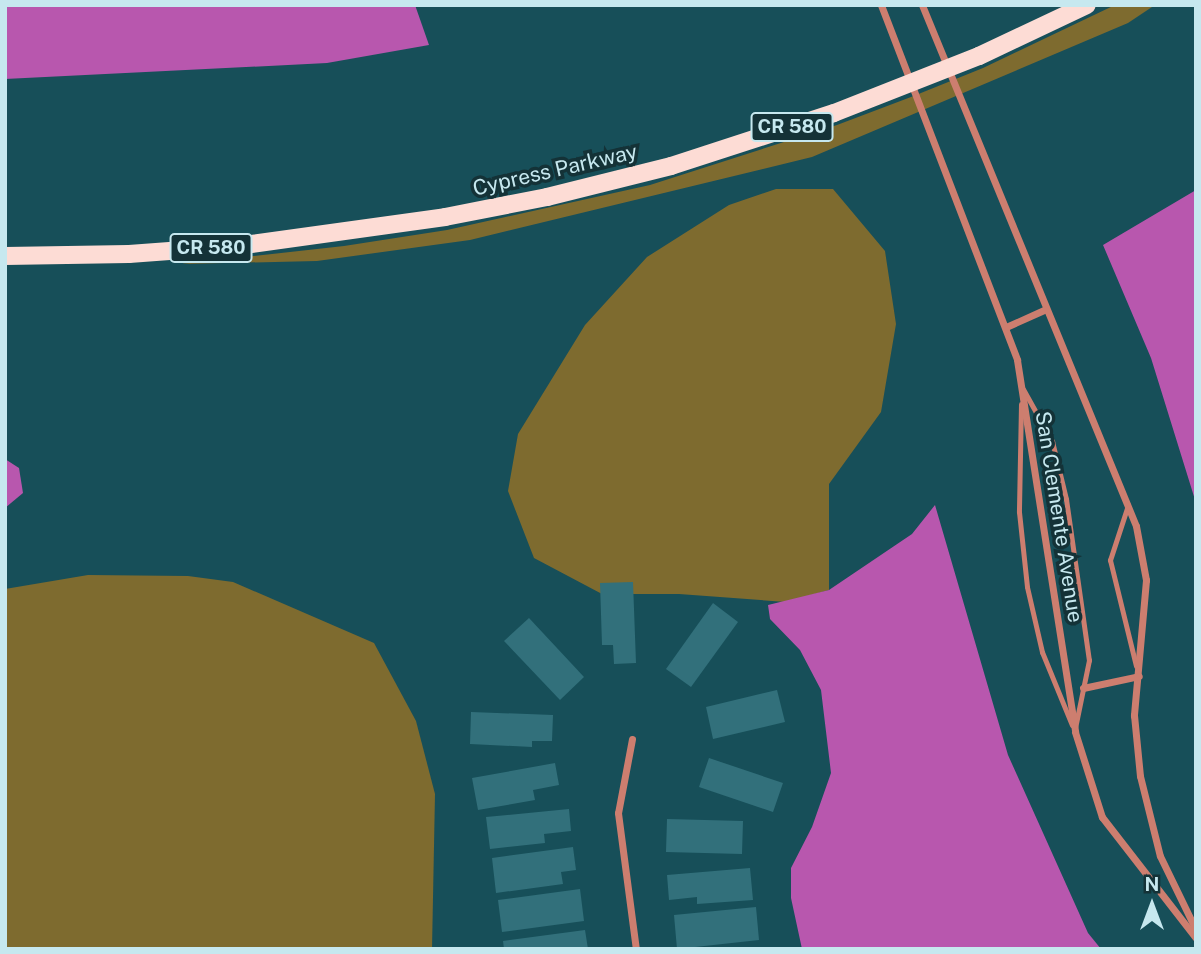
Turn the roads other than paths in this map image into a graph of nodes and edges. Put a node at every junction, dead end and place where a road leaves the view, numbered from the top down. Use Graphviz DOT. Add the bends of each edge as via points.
graph roads {
  1 [pos="881,5"];
  2 [pos="922,5"];
  3 [pos="1087,5"];
  4 [pos="947,69"];
  5 [pos="912,83"];
  6 [pos="5,257"];
  7 [pos="1046,309"];
  8 [pos="1006,327"];
  9 [pos="1022,387"];
  10 [pos="1128,505"];
  11 [pos="1139,676"];
  12 [pos="1083,688"];
  13 [pos="1075,732"];
  14 [pos="632,739"];
  15 [pos="1196,930"];
  16 [pos="1196,938"];
  17 [pos="636,949"];
  1 -- 5 [label="street, San Clemente Avenue"];
  2 -- 4 [label="street, San Clemente Avenue"];
  3 -- 4 [label="main road, Cypress Parkway / CR 580"];
  4 -- 5 [label="main road, Cypress Parkway / CR 580"];
  4 -- 7 [label="street, San Clemente Avenue"];
  5 -- 6 [label="main road, Cypress Parkway / CR 580" via="671,166 445,217 237,246"];
  5 -- 8 [label="street, San Clemente Avenue"];
  7 -- 8 [label="street"];
  7 -- 10 [label="street, San Clemente Avenue"];
  8 -- 9 [label="street, San Clemente Avenue"];
  9 -- 12 [label="lane" via="1052,441 1066,499 1088,660"];
  9 -- 13 [label="street, San Clemente Avenue"];
  9 -- 13 [label="lane" via="1019,512 1027,587 1042,652"];
  10 -- 11 [label="street, San Clemente Avenue" via="1146,580"];
  10 -- 11 [label="lane" via="1110,560"];
  11 -- 12 [label="street"];
  11 -- 15 [label="street, San Clemente Avenue" via="1134,715 1140,776 1160,856"];
  12 -- 13 [label="lane"];
  13 -- 16 [label="street, San Clemente Avenue" via="1102,817"];
  14 -- 17 [label="street" via="618,813"];
}
